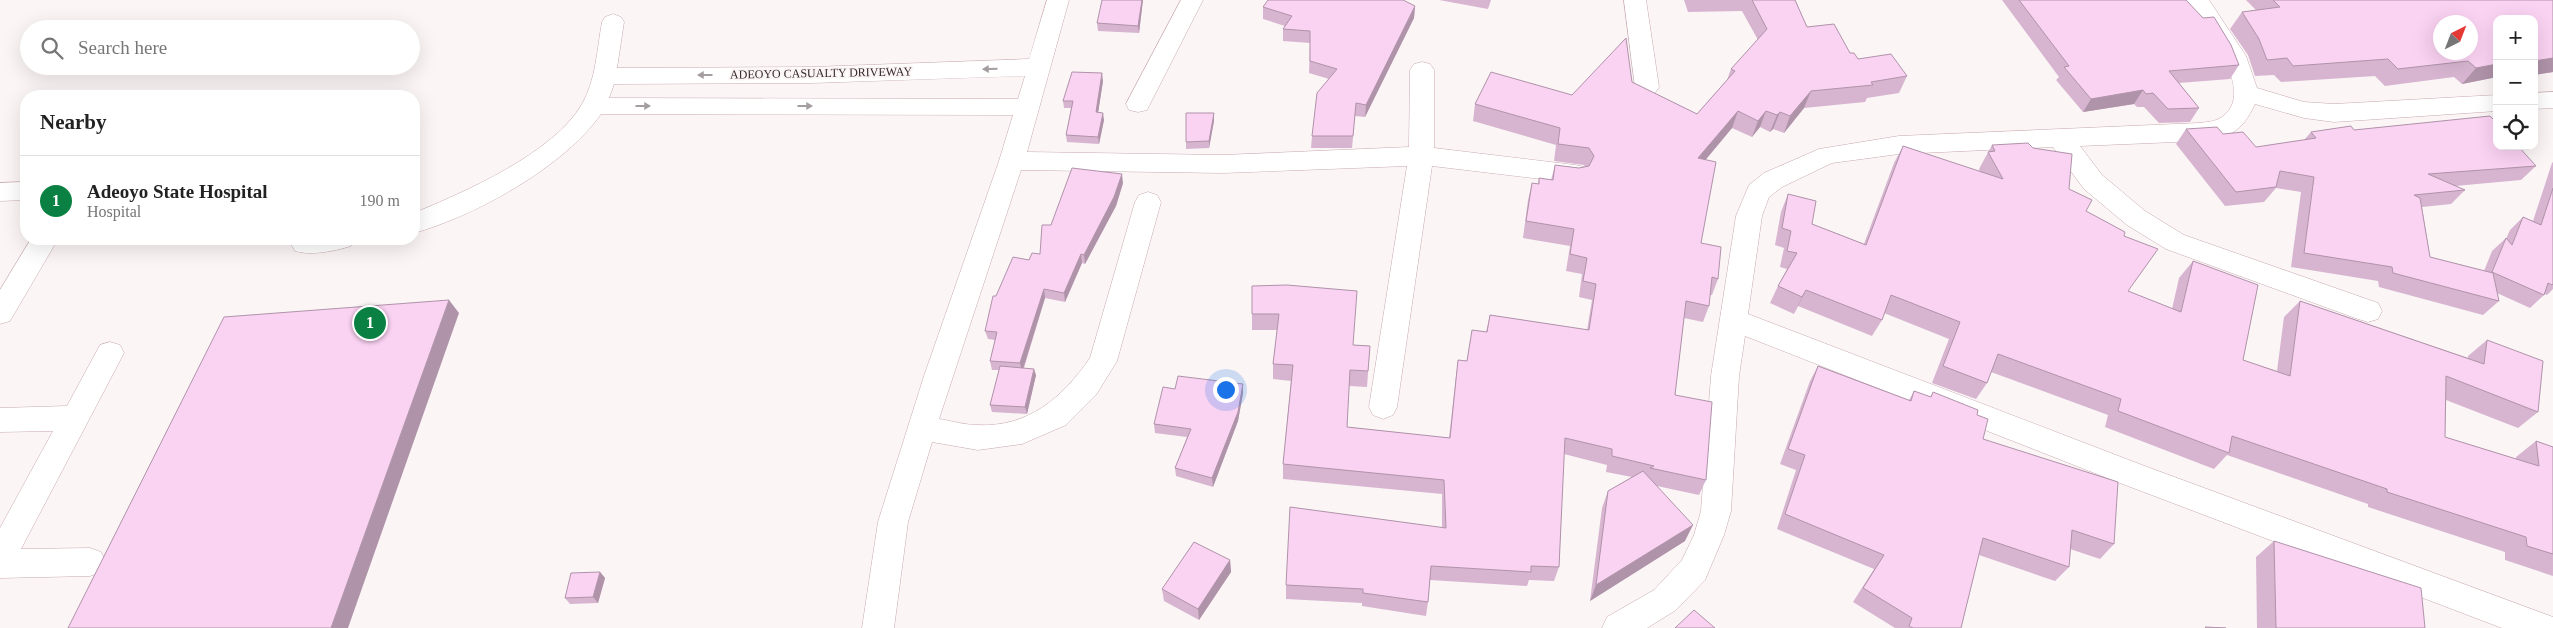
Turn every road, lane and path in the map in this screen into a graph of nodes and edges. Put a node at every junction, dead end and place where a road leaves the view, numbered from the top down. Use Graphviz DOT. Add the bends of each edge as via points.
graph roads {
  1 [pos="1058,0"];
  2 [pos="1192,0"];
  3 [pos="1635,0"];
  4 [pos="2197,0"];
  5 [pos="613,22"];
  6 [pos="1039,67"];
  7 [pos="1422,70"];
  8 [pos="603,76"];
  9 [pos="1647,87"];
  10 [pos="2246,93"];
  11 [pos="2553,100"];
  12 [pos="2538,101"];
  13 [pos="2493,103"];
  14 [pos="1138,104"];
  15 [pos="594,106"];
  16 [pos="1027,107"];
  17 [pos="2060,138"];
  18 [pos="1421,156"];
  19 [pos="1012,161"];
  20 [pos="1575,174"];
  21 [pos="20,191"];
  22 [pos="0,192"];
  23 [pos="1148,202"];
  24 [pos="420,221"];
  25 [pos="41,245"];
  26 [pos="2368,311"];
  27 [pos="0,313"];
  28 [pos="1734,320"];
  29 [pos="110,352"];
  30 [pos="1383,407"];
  31 [pos="74,418"];
  32 [pos="0,420"];
  33 [pos="922,428"];
  34 [pos="0,558"];
  35 [pos="90,562"];
  36 [pos="0,564"];
  37 [pos="878,628"];
  38 [pos="1618,628"];
  39 [pos="2542,628"];
  1 -- 6 [label="street"];
  2 -- 14 [label="street"];
  3 -- 9 [label="street"];
  4 -- 10 [label="street" via="2236,58 2244,76"];
  5 -- 8 [label="street"];
  6 -- 8 [label="street, ADEOYO CASUALTY DRIVEWAY, one-way" via="812,75"];
  6 -- 16 [label="street"];
  7 -- 18 [label="street"];
  8 -- 15 [label="street"];
  10 -- 13 [label="street" via="2304,110 2334,113"];
  10 -- 17 [label="street" via="2242,110 2230,124 2200,132"];
  11 -- 12 [label="street"];
  15 -- 16 [label="street, one-way"];
  15 -- 24 [label="street" via="558,147 501,182"];
  16 -- 19 [label="street"];
  17 -- 26 [label="street" via="2093,182 2136,218 2175,242"];
  17 -- 28 [label="street" via="1899,145 1828,155 1773,180 1758,192 1749,216"];
  18 -- 19 [label="street" via="1223,164"];
  18 -- 20 [label="street"];
  18 -- 30 [label="street"];
  19 -- 33 [label="street"];
  21 -- 22 [label="street"];
  23 -- 33 [label="street" via="1103,361 1086,387 1056,416 1022,432 978,438"];
  25 -- 27 [label="street"];
  28 -- 38 [label="street" via="1726,376 1718,491 1709,535 1694,570 1665,600"];
  28 -- 39 [label="street" via="2130,474"];
  29 -- 31 [label="street"];
  31 -- 32 [label="street"];
  31 -- 34 [label="street"];
  33 -- 37 [label="street" via="893,522 884,567"];
  35 -- 36 [label="street"];
}
